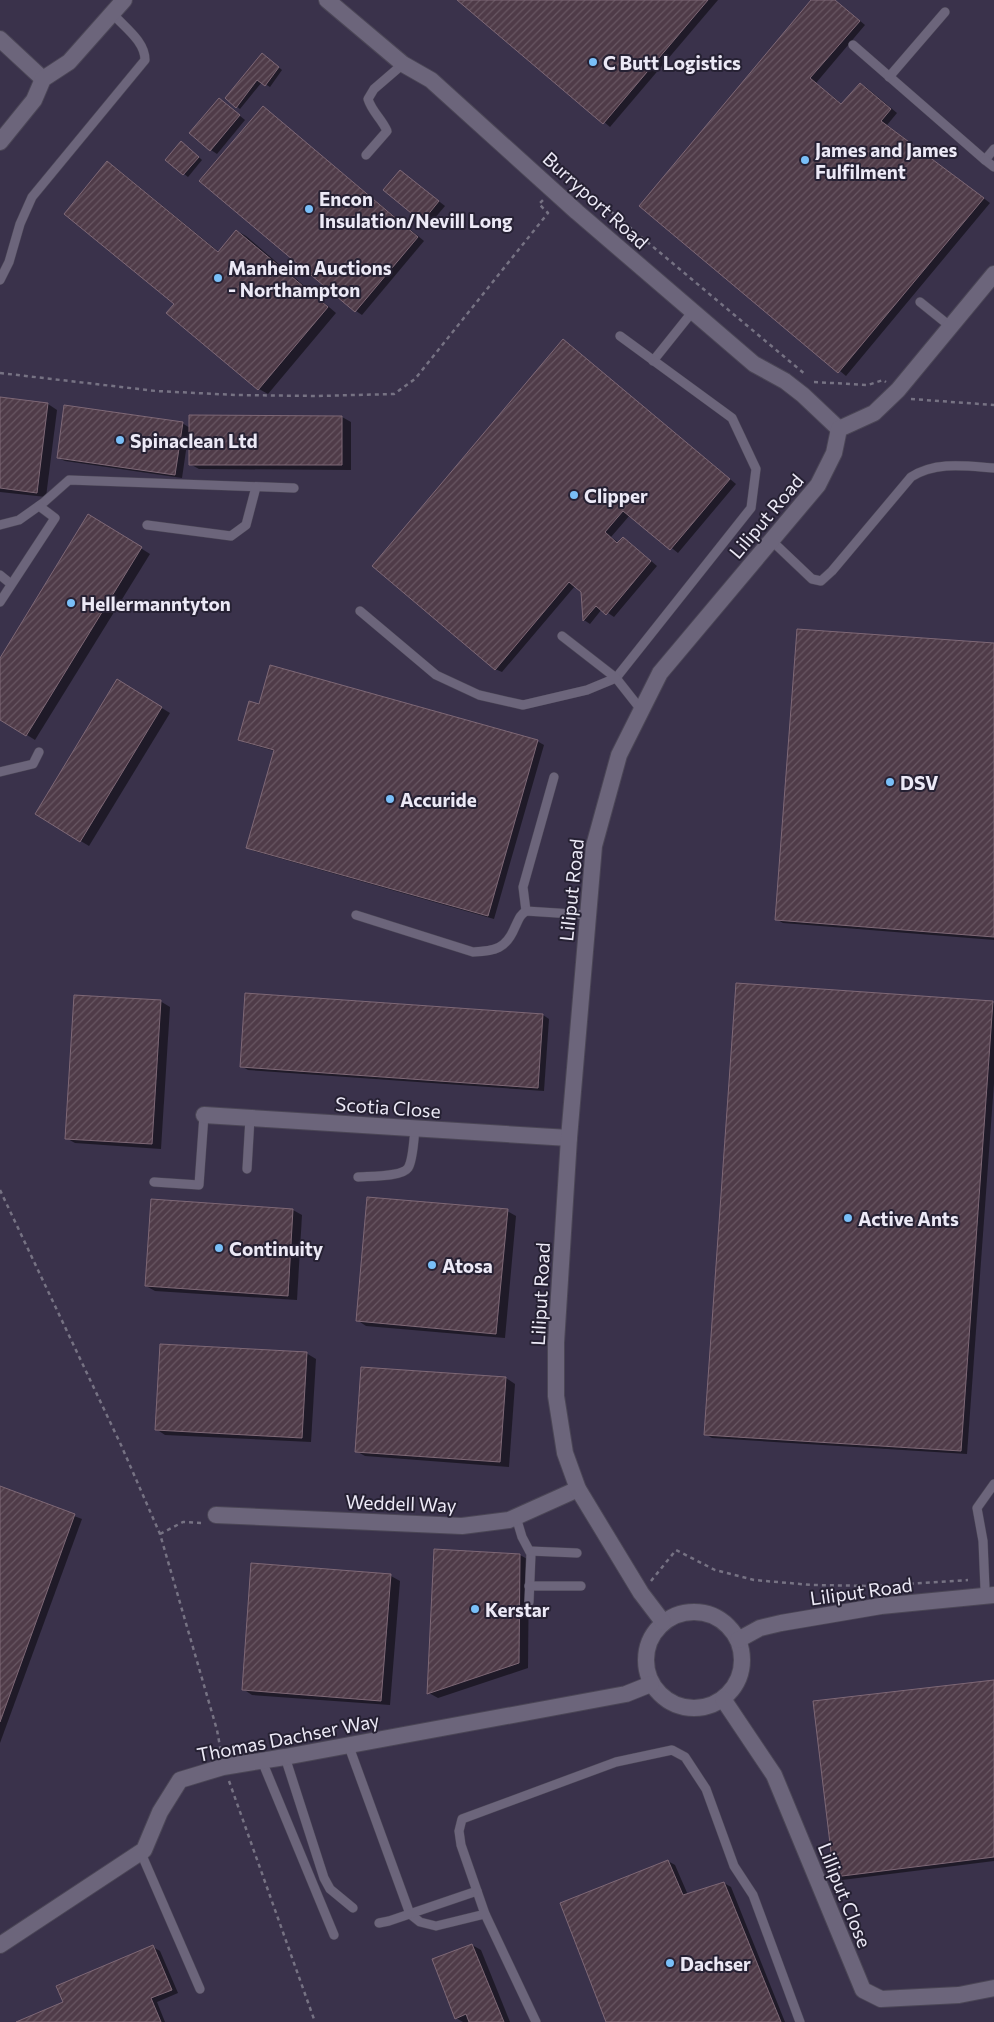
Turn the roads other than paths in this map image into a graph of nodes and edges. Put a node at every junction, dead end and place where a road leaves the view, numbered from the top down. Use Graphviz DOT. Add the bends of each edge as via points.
graph roads {
  1 [pos="124,0"];
  2 [pos="327,0"];
  3 [pos="944,12"];
  4 [pos="113,14"];
  5 [pos="0,39"];
  6 [pos="853,45"];
  7 [pos="403,64"];
  8 [pos="889,76"];
  9 [pos="43,79"];
  10 [pos="0,142"];
  11 [pos="994,150"];
  12 [pos="366,155"];
  13 [pos="985,160"];
  14 [pos="994,167"];
  15 [pos="993,278"];
  16 [pos="0,280"];
  17 [pos="920,302"];
  18 [pos="693,311"];
  19 [pos="950,326"];
  20 [pos="620,336"];
  21 [pos="653,361"];
  22 [pos="839,429"];
  23 [pos="994,468"];
  24 [pos="256,487"];
  25 [pos="294,488"];
  26 [pos="39,506"];
  27 [pos="0,525"];
  28 [pos="147,525"];
  29 [pos="772,541"];
  30 [pos="0,575"];
  31 [pos="11,584"];
  32 [pos="0,602"];
  33 [pos="360,611"];
  34 [pos="562,636"];
  35 [pos="616,678"];
  36 [pos="642,711"];
  37 [pos="39,752"];
  38 [pos="0,772"];
  39 [pos="554,777"];
  40 [pos="526,911"];
  41 [pos="356,915"];
  42 [pos="588,916"];
  43 [pos="204,1115"];
  44 [pos="250,1118"];
  45 [pos="415,1128"];
  46 [pos="569,1138"];
  47 [pos="247,1169"];
  48 [pos="358,1177"];
  49 [pos="154,1182"];
  50 [pos="994,1484"];
  51 [pos="578,1489"];
  52 [pos="216,1514"];
  53 [pos="516,1516"];
  54 [pos="530,1551"];
  55 [pos="577,1553"];
  56 [pos="529,1586"];
  57 [pos="581,1586"];
  58 [pos="988,1588"];
  59 [pos="529,1602"];
  60 [pos="663,1622"];
  61 [pos="738,1640"];
  62 [pos="652,1684"];
  63 [pos="723,1699"];
  64 [pos="348,1744"];
  65 [pos="286,1757"];
  66 [pos="262,1761"];
  67 [pos="141,1853"];
  68 [pos="477,1892"];
  69 [pos="353,1908"];
  70 [pos="410,1914"];
  71 [pos="486,1914"];
  72 [pos="379,1923"];
  73 [pos="334,1935"];
  74 [pos="0,1945"];
  75 [pos="994,1988"];
  76 [pos="200,1989"];
  77 [pos="536,2022"];
  78 [pos="800,2022"];
  1 -- 4 [label="street"];
  2 -- 7 [label="street, Burryport Road"];
  3 -- 8 [label="lane"];
  4 -- 9 [label="street" via="69,62"];
  4 -- 16 [label="lane" via="138,40 145,60 32,197"];
  5 -- 9 [label="street"];
  6 -- 8 [label="lane"];
  7 -- 12 [label="lane" via="374,89 368,99 387,131"];
  7 -- 18 [label="street, Burryport Road" via="431,80"];
  8 -- 13 [label="lane"];
  9 -- 10 [label="street" via="34,100"];
  11 -- 13 [label="lane"];
  13 -- 14 [label="lane"];
  15 -- 19 [label="street"];
  17 -- 19 [label="lane"];
  18 -- 21 [label="lane"];
  18 -- 22 [label="street, Burryport Road" via="754,364 803,395"];
  19 -- 22 [label="street" via="898,390 874,413"];
  20 -- 21 [label="lane"];
  21 -- 35 [label="lane" via="732,418 756,469 751,508"];
  22 -- 29 [label="street, Liliput Road" via="834,453 818,485"];
  23 -- 29 [label="lane" via="951,465 916,473 821,581 812,579"];
  24 -- 25 [label="lane"];
  24 -- 26 [label="lane" via="69,480"];
  24 -- 28 [label="lane" via="246,525 232,536"];
  26 -- 27 [label="lane" via="19,520"];
  26 -- 31 [label="lane" via="55,518"];
  29 -- 36 [label="street, Liliput Road" via="660,672"];
  30 -- 31 [label="lane"];
  31 -- 32 [label="lane"];
  33 -- 35 [label="lane" via="436,675 479,695 523,706 587,690"];
  34 -- 35 [label="lane"];
  35 -- 36 [label="lane"];
  36 -- 42 [label="street, Liliput Road" via="619,755 594,846"];
  37 -- 38 [label="lane" via="33,764"];
  39 -- 40 [label="lane" via="523,887"];
  40 -- 41 [label="lane" via="518,916 511,938 493,951 474,952"];
  40 -- 42 [label="lane"];
  42 -- 46 [label="street, Liliput Road"];
  43 -- 44 [label="street, Scotia Close"];
  43 -- 49 [label="lane" via="199,1185"];
  44 -- 45 [label="street, Scotia Close"];
  44 -- 47 [label="lane"];
  45 -- 46 [label="street, Scotia Close"];
  45 -- 48 [label="lane" via="410,1162 405,1170 396,1174"];
  46 -- 51 [label="street, Liliput Road" via="556,1343 556,1396 566,1453"];
  50 -- 58 [label="lane" via="976,1508"];
  51 -- 53 [label="street, Weddell Way"];
  51 -- 60 [label="street, Liliput Road" via="641,1593"];
  52 -- 53 [label="street, Weddell Way" via="462,1526 509,1520"];
  53 -- 54 [label="lane"];
  54 -- 55 [label="lane"];
  54 -- 56 [label="lane"];
  56 -- 57 [label="lane"];
  56 -- 59 [label="lane"];
  58 -- 61 [label="street, Liliput Road" via="782,1623 760,1628"];
  60 -- 61 [label="street" via="676,1615 704,1612 730,1627"];
  60 -- 62 [label="street" via="651,1638 645,1658"];
  61 -- 63 [label="street" via="742,1654 741,1669 736,1684"];
  62 -- 63 [label="street" via="660,1695 686,1708 700,1708"];
  62 -- 64 [label="street, Thomas Dachser Way" via="626,1694"];
  63 -- 75 [label="street, Lilliput Close" via="774,1776 863,1990 881,2000 959,1995"];
  64 -- 65 [label="street, Thomas Dachser Way"];
  64 -- 70 [label="lane"];
  65 -- 66 [label="street, Thomas Dachser Way"];
  65 -- 69 [label="lane" via="326,1883"];
  66 -- 67 [label="street, Thomas Dachser Way" via="223,1766 180,1780 160,1812"];
  66 -- 73 [label="lane"];
  67 -- 74 [label="street"];
  67 -- 76 [label="lane"];
  68 -- 70 [label="lane"];
  68 -- 71 [label="lane"];
  68 -- 78 [label="lane" via="459,1832 462,1819 616,1762 672,1750 685,1757 706,1789 734,1866 753,1895"];
  70 -- 71 [label="lane" via="420,1922 436,1926"];
  70 -- 72 [label="lane"];
  71 -- 77 [label="lane"];
}
